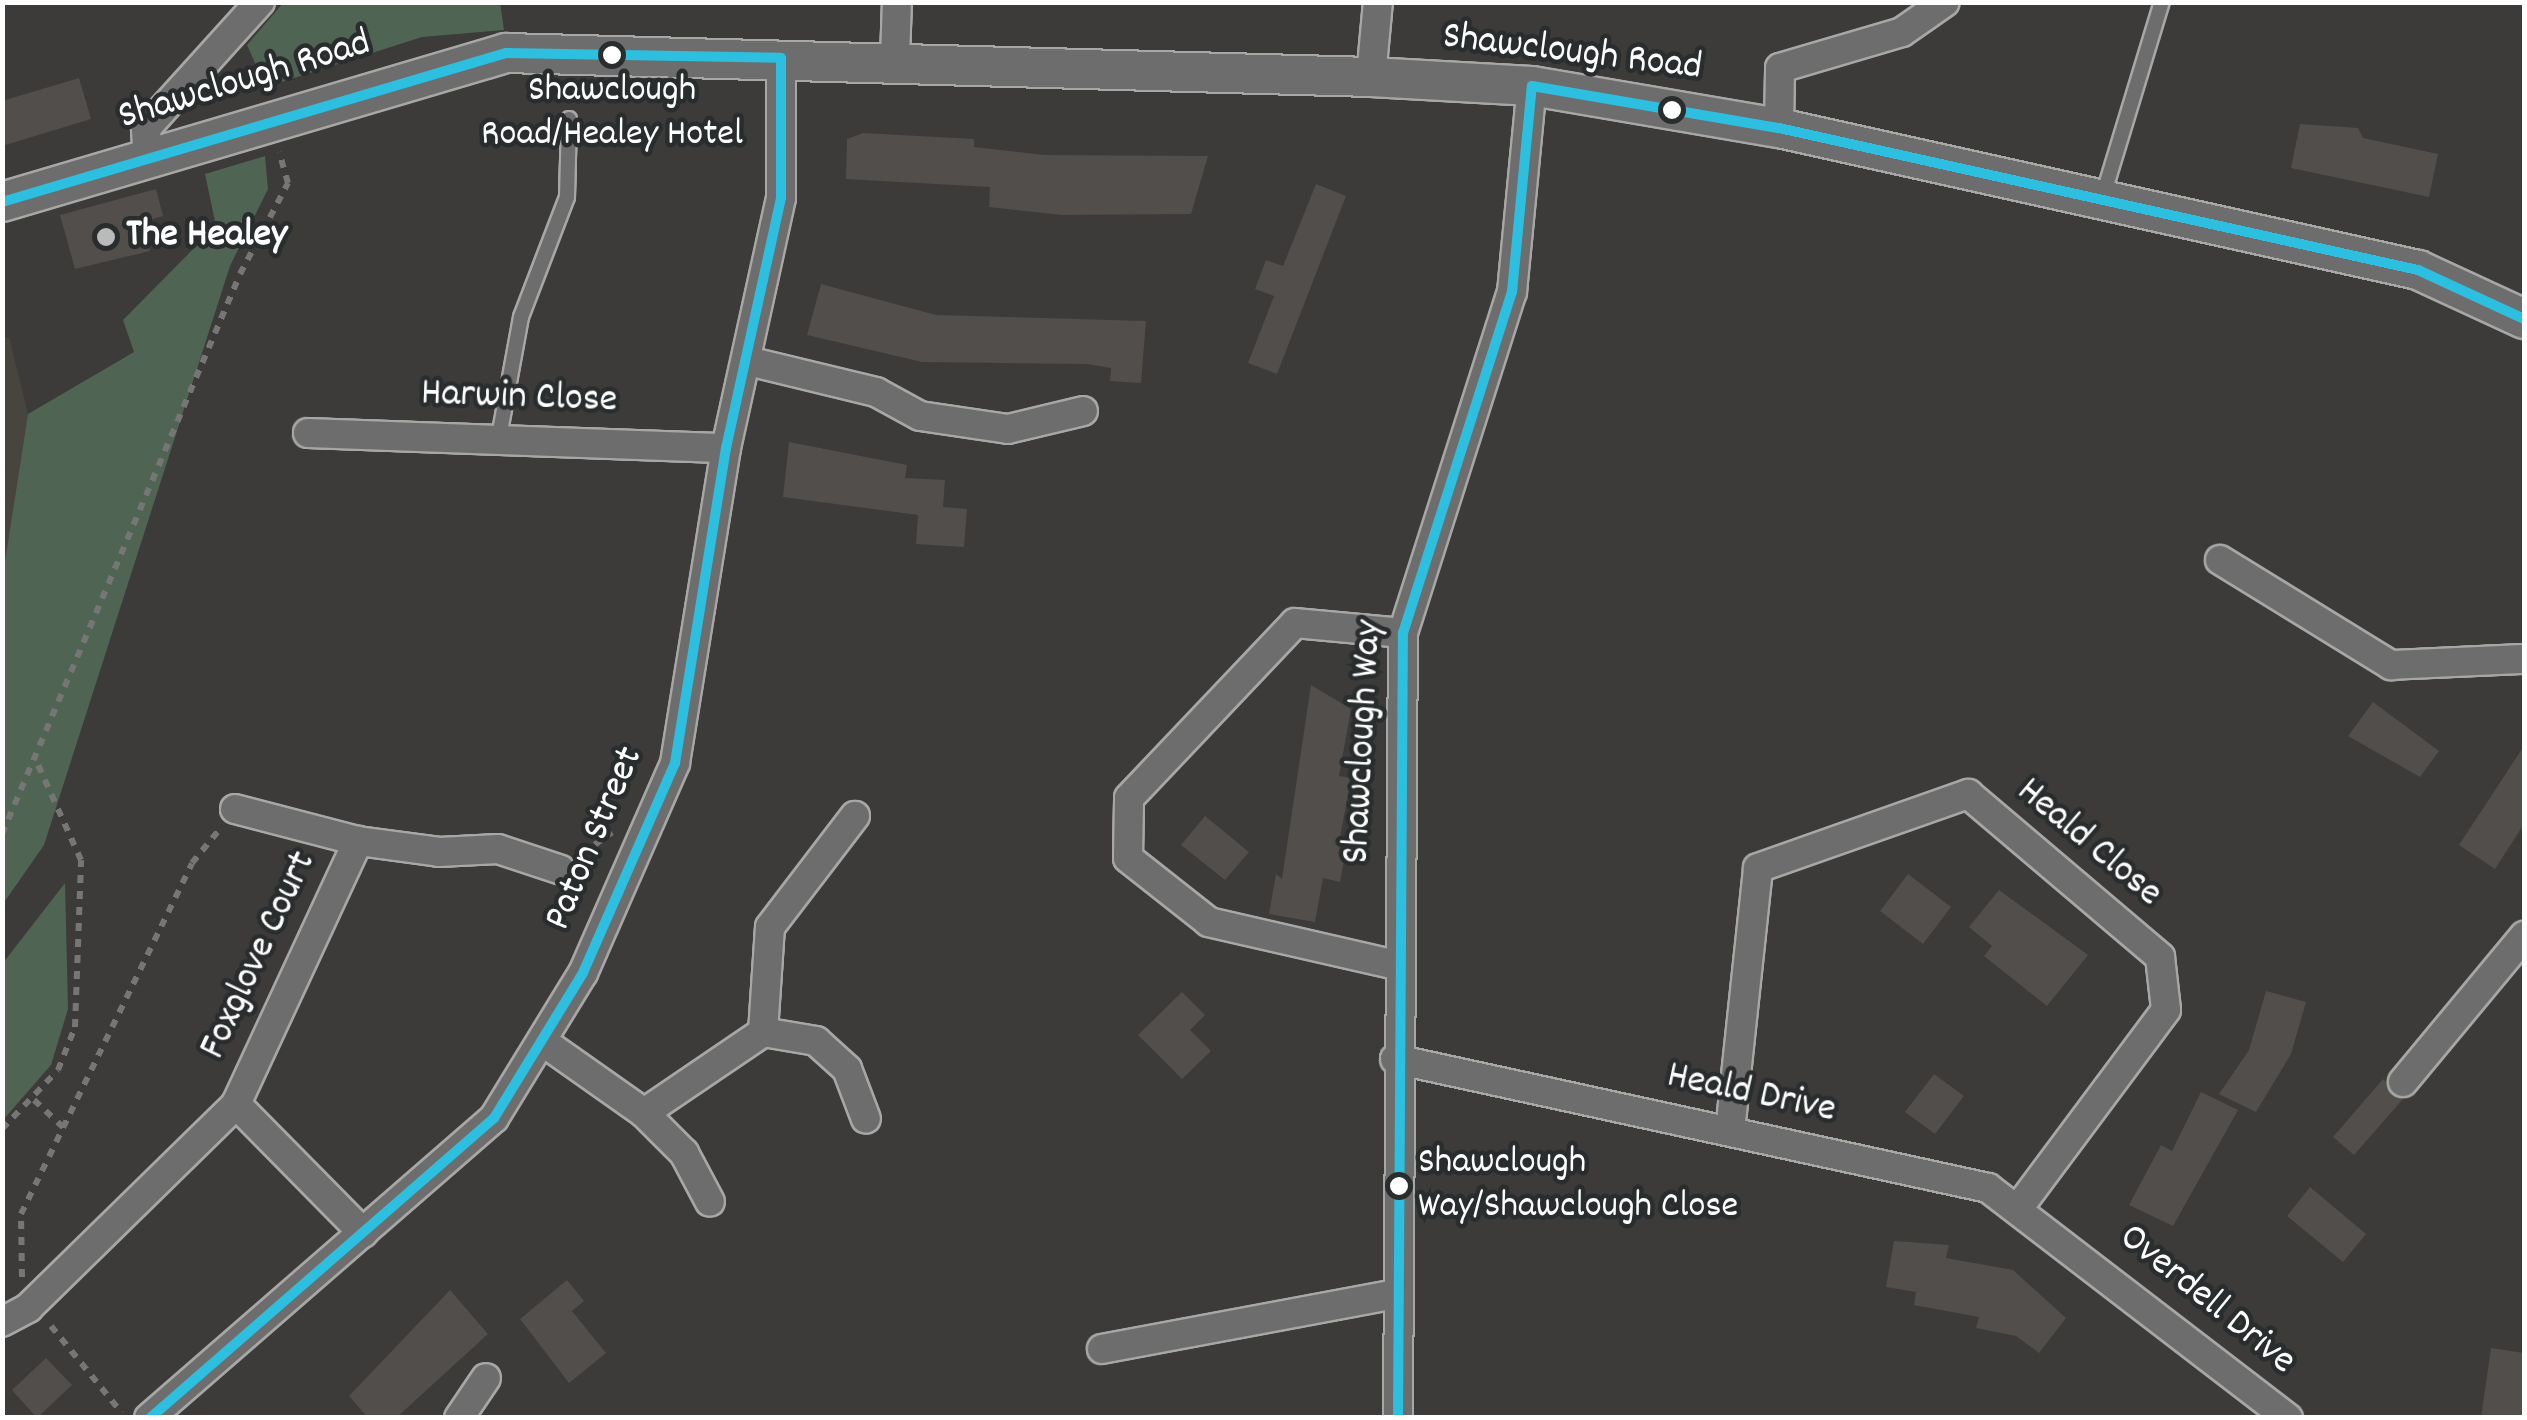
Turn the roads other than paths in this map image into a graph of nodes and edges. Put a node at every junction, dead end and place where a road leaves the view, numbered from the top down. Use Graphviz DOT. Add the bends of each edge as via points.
graph roads {
  1 [pos="260,2"];
  2 [pos="897,2"];
  3 [pos="1378,2"];
  4 [pos="1945,2"];
  5 [pos="2162,2"];
  6 [pos="781,58"];
  7 [pos="895,58"];
  8 [pos="1371,77"];
  9 [pos="1532,86"];
  10 [pos="569,119"];
  11 [pos="1778,128"];
  12 [pos="148,159"];
  13 [pos="2101,200"];
  14 [pos="2,202"];
  15 [pos="2524,319"];
  16 [pos="752,362"];
  17 [pos="1083,410"];
  18 [pos="308,433"];
  19 [pos="499,437"];
  20 [pos="726,448"];
  21 [pos="2220,560"];
  22 [pos="1402,633"];
  23 [pos="2524,659"];
  24 [pos="235,809"];
  25 [pos="855,816"];
  26 [pos="358,841"];
  27 [pos="561,870"];
  28 [pos="2524,936"];
  29 [pos="1396,965"];
  30 [pos="763,1032"];
  31 [pos="542,1040"];
  32 [pos="1395,1058"];
  33 [pos="2403,1082"];
  34 [pos="236,1104"];
  35 [pos="644,1113"];
  36 [pos="866,1119"];
  37 [pos="1730,1131"];
  38 [pos="710,1202"];
  39 [pos="2017,1210"];
  40 [pos="363,1234"];
  41 [pos="2074,1246"];
  42 [pos="1397,1294"];
  43 [pos="2,1322"];
  44 [pos="1102,1349"];
  45 [pos="486,1378"];
  46 [pos="459,1417"];
  47 [pos="149,1418"];
  48 [pos="1398,1418"];
  49 [pos="2288,1418"];
  1 -- 12 [label="street" via="146,128"];
  2 -- 7 [label="street"];
  3 -- 8 [label="street"];
  4 -- 11 [label="street" via="1902,32 1780,68"];
  5 -- 13 [label="lane"];
  6 -- 7 [label="main road, Shawclough Road"];
  6 -- 12 [label="main road, Shawclough Road" via="506,52"];
  6 -- 16 [label="street, Paton Street" via="781,198"];
  7 -- 8 [label="main road, Shawclough Road"];
  8 -- 9 [label="main road, Shawclough Road"];
  9 -- 11 [label="main road, Shawclough Road"];
  9 -- 22 [label="street, Shawclough Way" via="1512,292"];
  10 -- 19 [label="lane" via="567,197 521,316"];
  11 -- 13 [label="main road, Shawclough Road"];
  12 -- 14 [label="main road, Shawclough Road"];
  13 -- 15 [label="main road, Shawclough Road" via="2418,270"];
  16 -- 17 [label="street" via="876,392 920,416 1008,429"];
  16 -- 20 [label="street, Paton Street"];
  18 -- 19 [label="street, Harwin Close"];
  19 -- 20 [label="street, Harwin Close"];
  20 -- 31 [label="street, Paton Street" via="675,763 583,972"];
  21 -- 23 [label="street" via="2391,666"];
  22 -- 29 [label="street, Shawclough Way"];
  22 -- 29 [label="street" via="1295,623 1128,798 1128,858 1209,922"];
  24 -- 26 [label="street, Foxglove Court"];
  25 -- 30 [label="street" via="770,927"];
  26 -- 27 [label="street, Foxglove Court" via="439,852 498,848"];
  26 -- 34 [label="street, Foxglove Court"];
  28 -- 33 [label="street"];
  29 -- 32 [label="street, Shawclough Way"];
  30 -- 35 [label="street"];
  30 -- 36 [label="street" via="816,1040 847,1069"];
  31 -- 35 [label="street"];
  31 -- 40 [label="street, Paton Street" via="494,1118"];
  32 -- 37 [label="street, Heald Drive"];
  32 -- 42 [label="street, Shawclough Way"];
  34 -- 40 [label="street, Foxglove Court"];
  34 -- 43 [label="street, Foxglove Court" via="32,1304"];
  35 -- 38 [label="street" via="684,1152"];
  37 -- 39 [label="street, Heald Drive" via="1988,1188"];
  37 -- 39 [label="street, Heald Close" via="1758,868 1968,794 2160,957 2166,1010"];
  39 -- 41 [label="street, Heald Drive"];
  40 -- 47 [label="street, Paton Street"];
  41 -- 49 [label="street, Overdell Drive"];
  42 -- 44 [label="street"];
  42 -- 48 [label="street, Shawclough Way"];
  45 -- 46 [label="street"];
}
